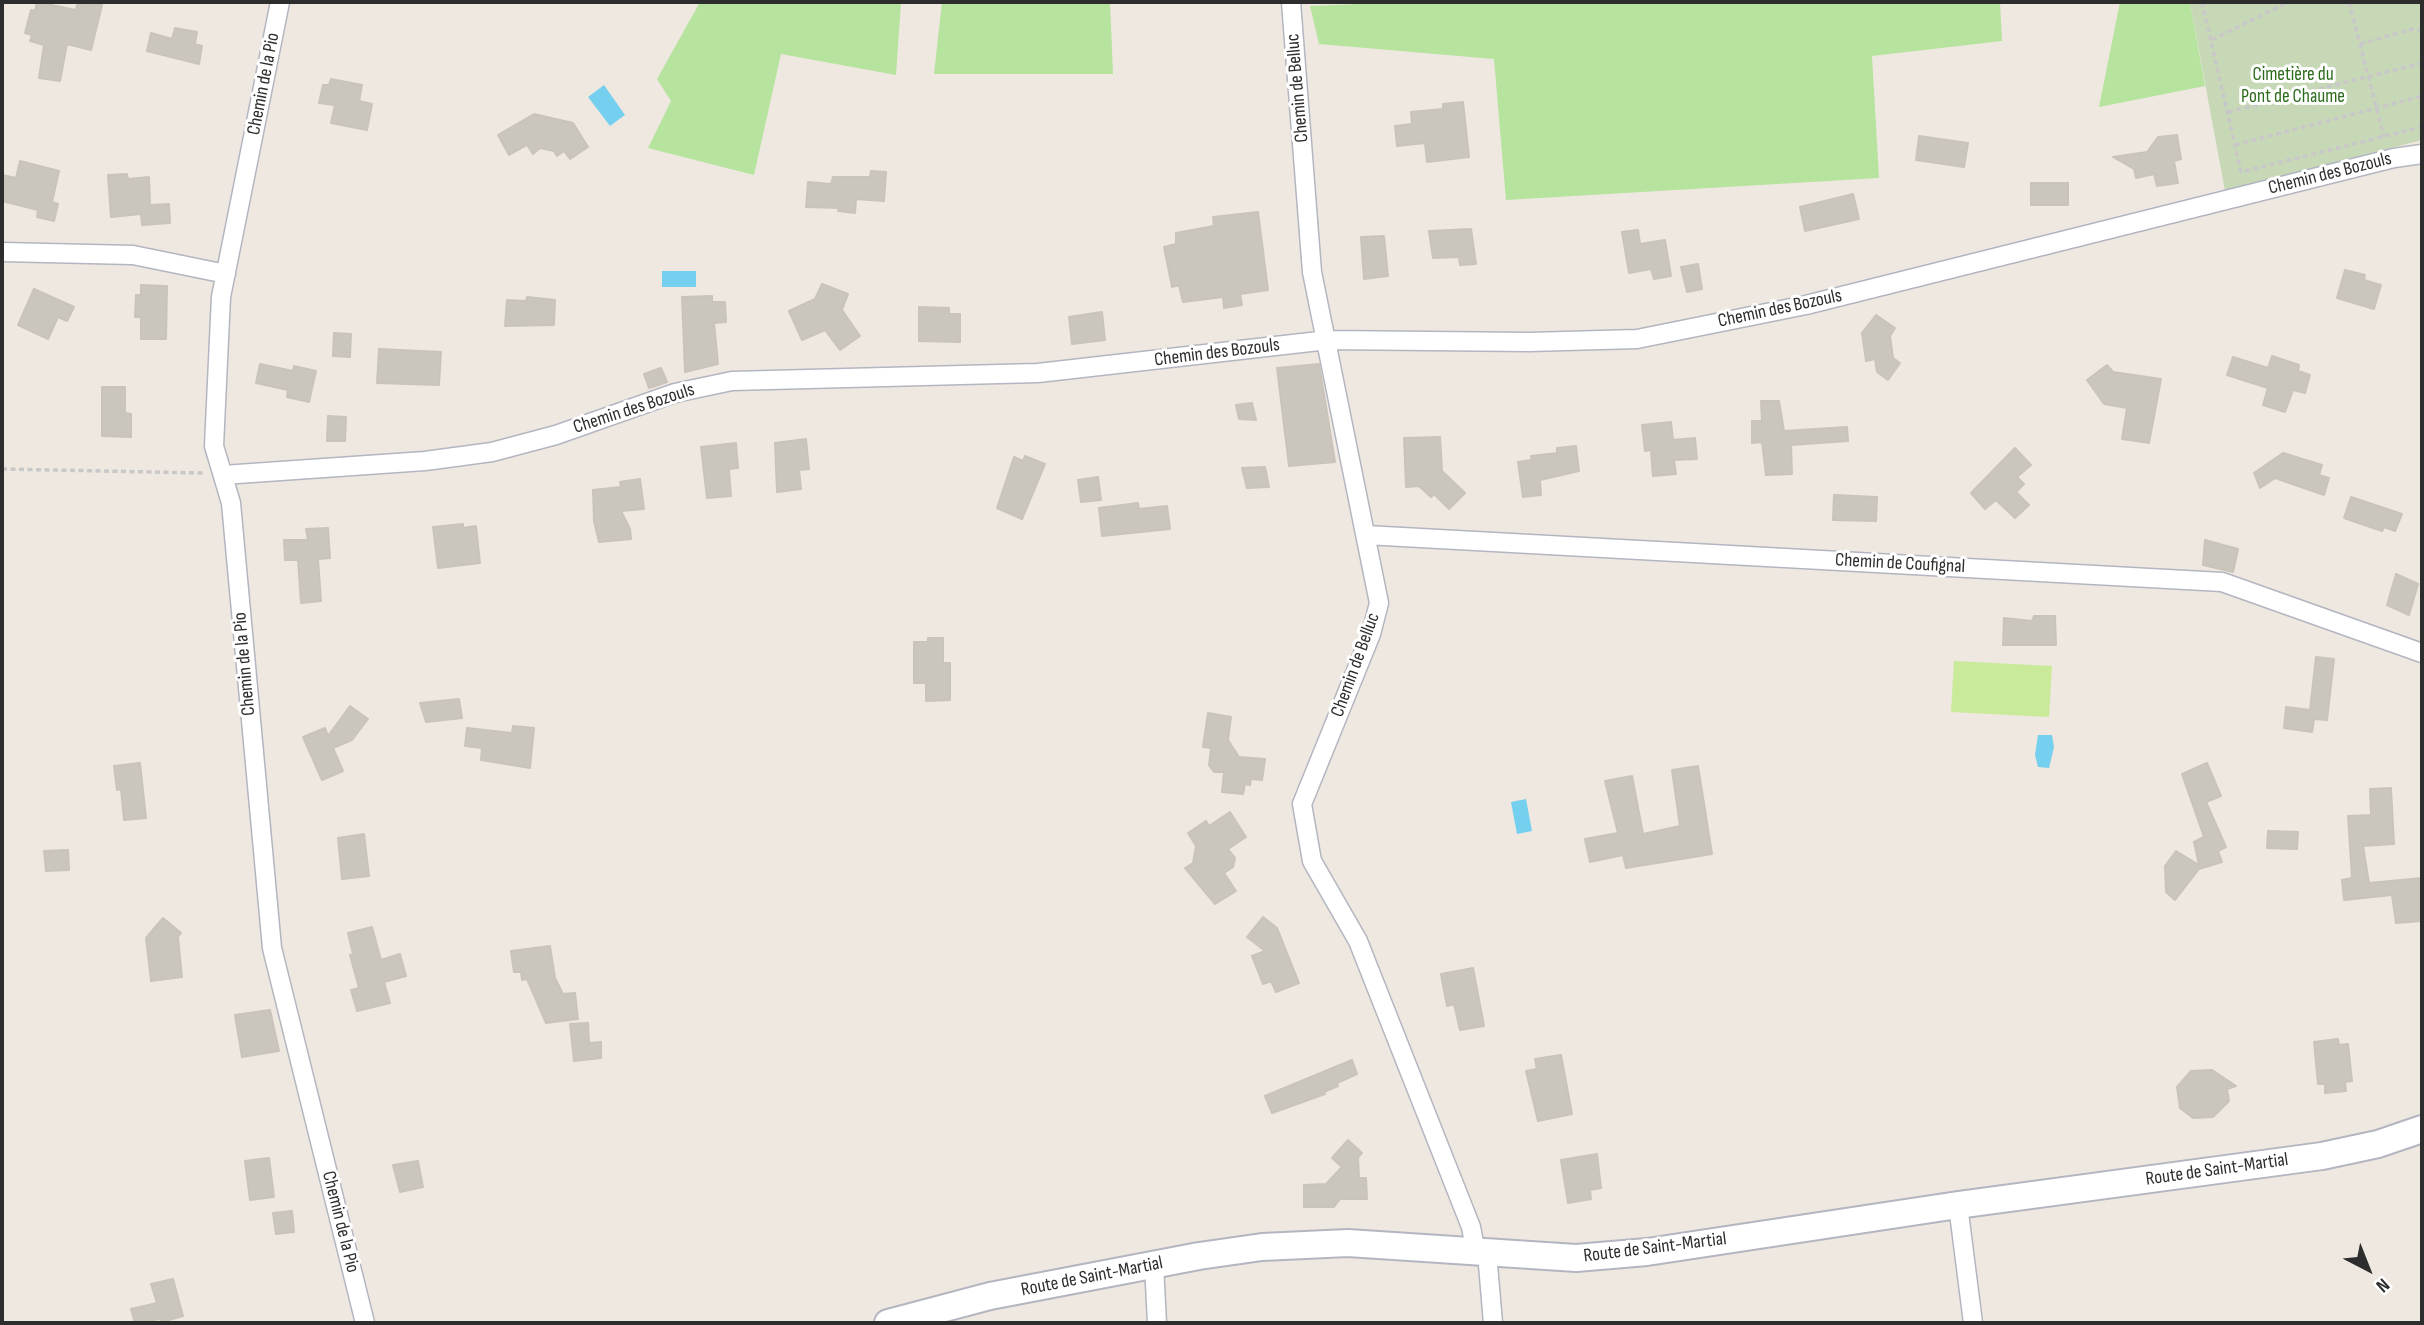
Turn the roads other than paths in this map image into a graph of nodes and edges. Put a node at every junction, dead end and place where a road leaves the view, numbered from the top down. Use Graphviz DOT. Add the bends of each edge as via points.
graph roads {
  1 [pos="280,2"];
  2 [pos="1291,2"];
  3 [pos="2422,154"];
  4 [pos="2,252"];
  5 [pos="226,274"];
  6 [pos="1328,340"];
  7 [pos="223,475"];
  8 [pos="1366,535"];
  9 [pos="2422,653"];
  10 [pos="2422,1129"];
  11 [pos="1958,1205"];
  12 [pos="1482,1253"];
  13 [pos="1154,1265"];
  14 [pos="365,1323"];
  15 [pos="888,1323"];
  16 [pos="1157,1323"];
  17 [pos="1493,1323"];
  18 [pos="1972,1323"];
  1 -- 5 [label="street, Chemin de la Pio"];
  2 -- 6 [label="street, Chemin de Belluc" via="1312,272"];
  3 -- 6 [label="street, Chemin des Bozouls" via="1806,305 1637,339"];
  4 -- 5 [label="street" via="134,255"];
  5 -- 7 [label="street, Chemin de la Pio" via="214,446"];
  6 -- 7 [label="street, Chemin des Bozouls" via="1038,373 732,381 675,393 492,452"];
  6 -- 8 [label="street, Chemin de Belluc"];
  7 -- 14 [label="street, Chemin de la Pio" via="232,503 272,948"];
  8 -- 9 [label="street, Chemin de Coufignal" via="2222,582"];
  8 -- 12 [label="street, Chemin de Belluc" via="1379,603 1371,634 1302,804 1312,861 1358,941"];
  10 -- 11 [label="main road, Route de Saint-Martial" via="2322,1156"];
  11 -- 12 [label="main road, Route de Saint-Martial" via="1647,1252 1576,1258"];
  11 -- 18 [label="street"];
  12 -- 13 [label="main road, Route de Saint-Martial" via="1305,1243"];
  12 -- 17 [label="street, Chemin de Belluc"];
  13 -- 15 [label="main road, Route de Saint-Martial" via="941,1307"];
  13 -- 16 [label="street"];
}
